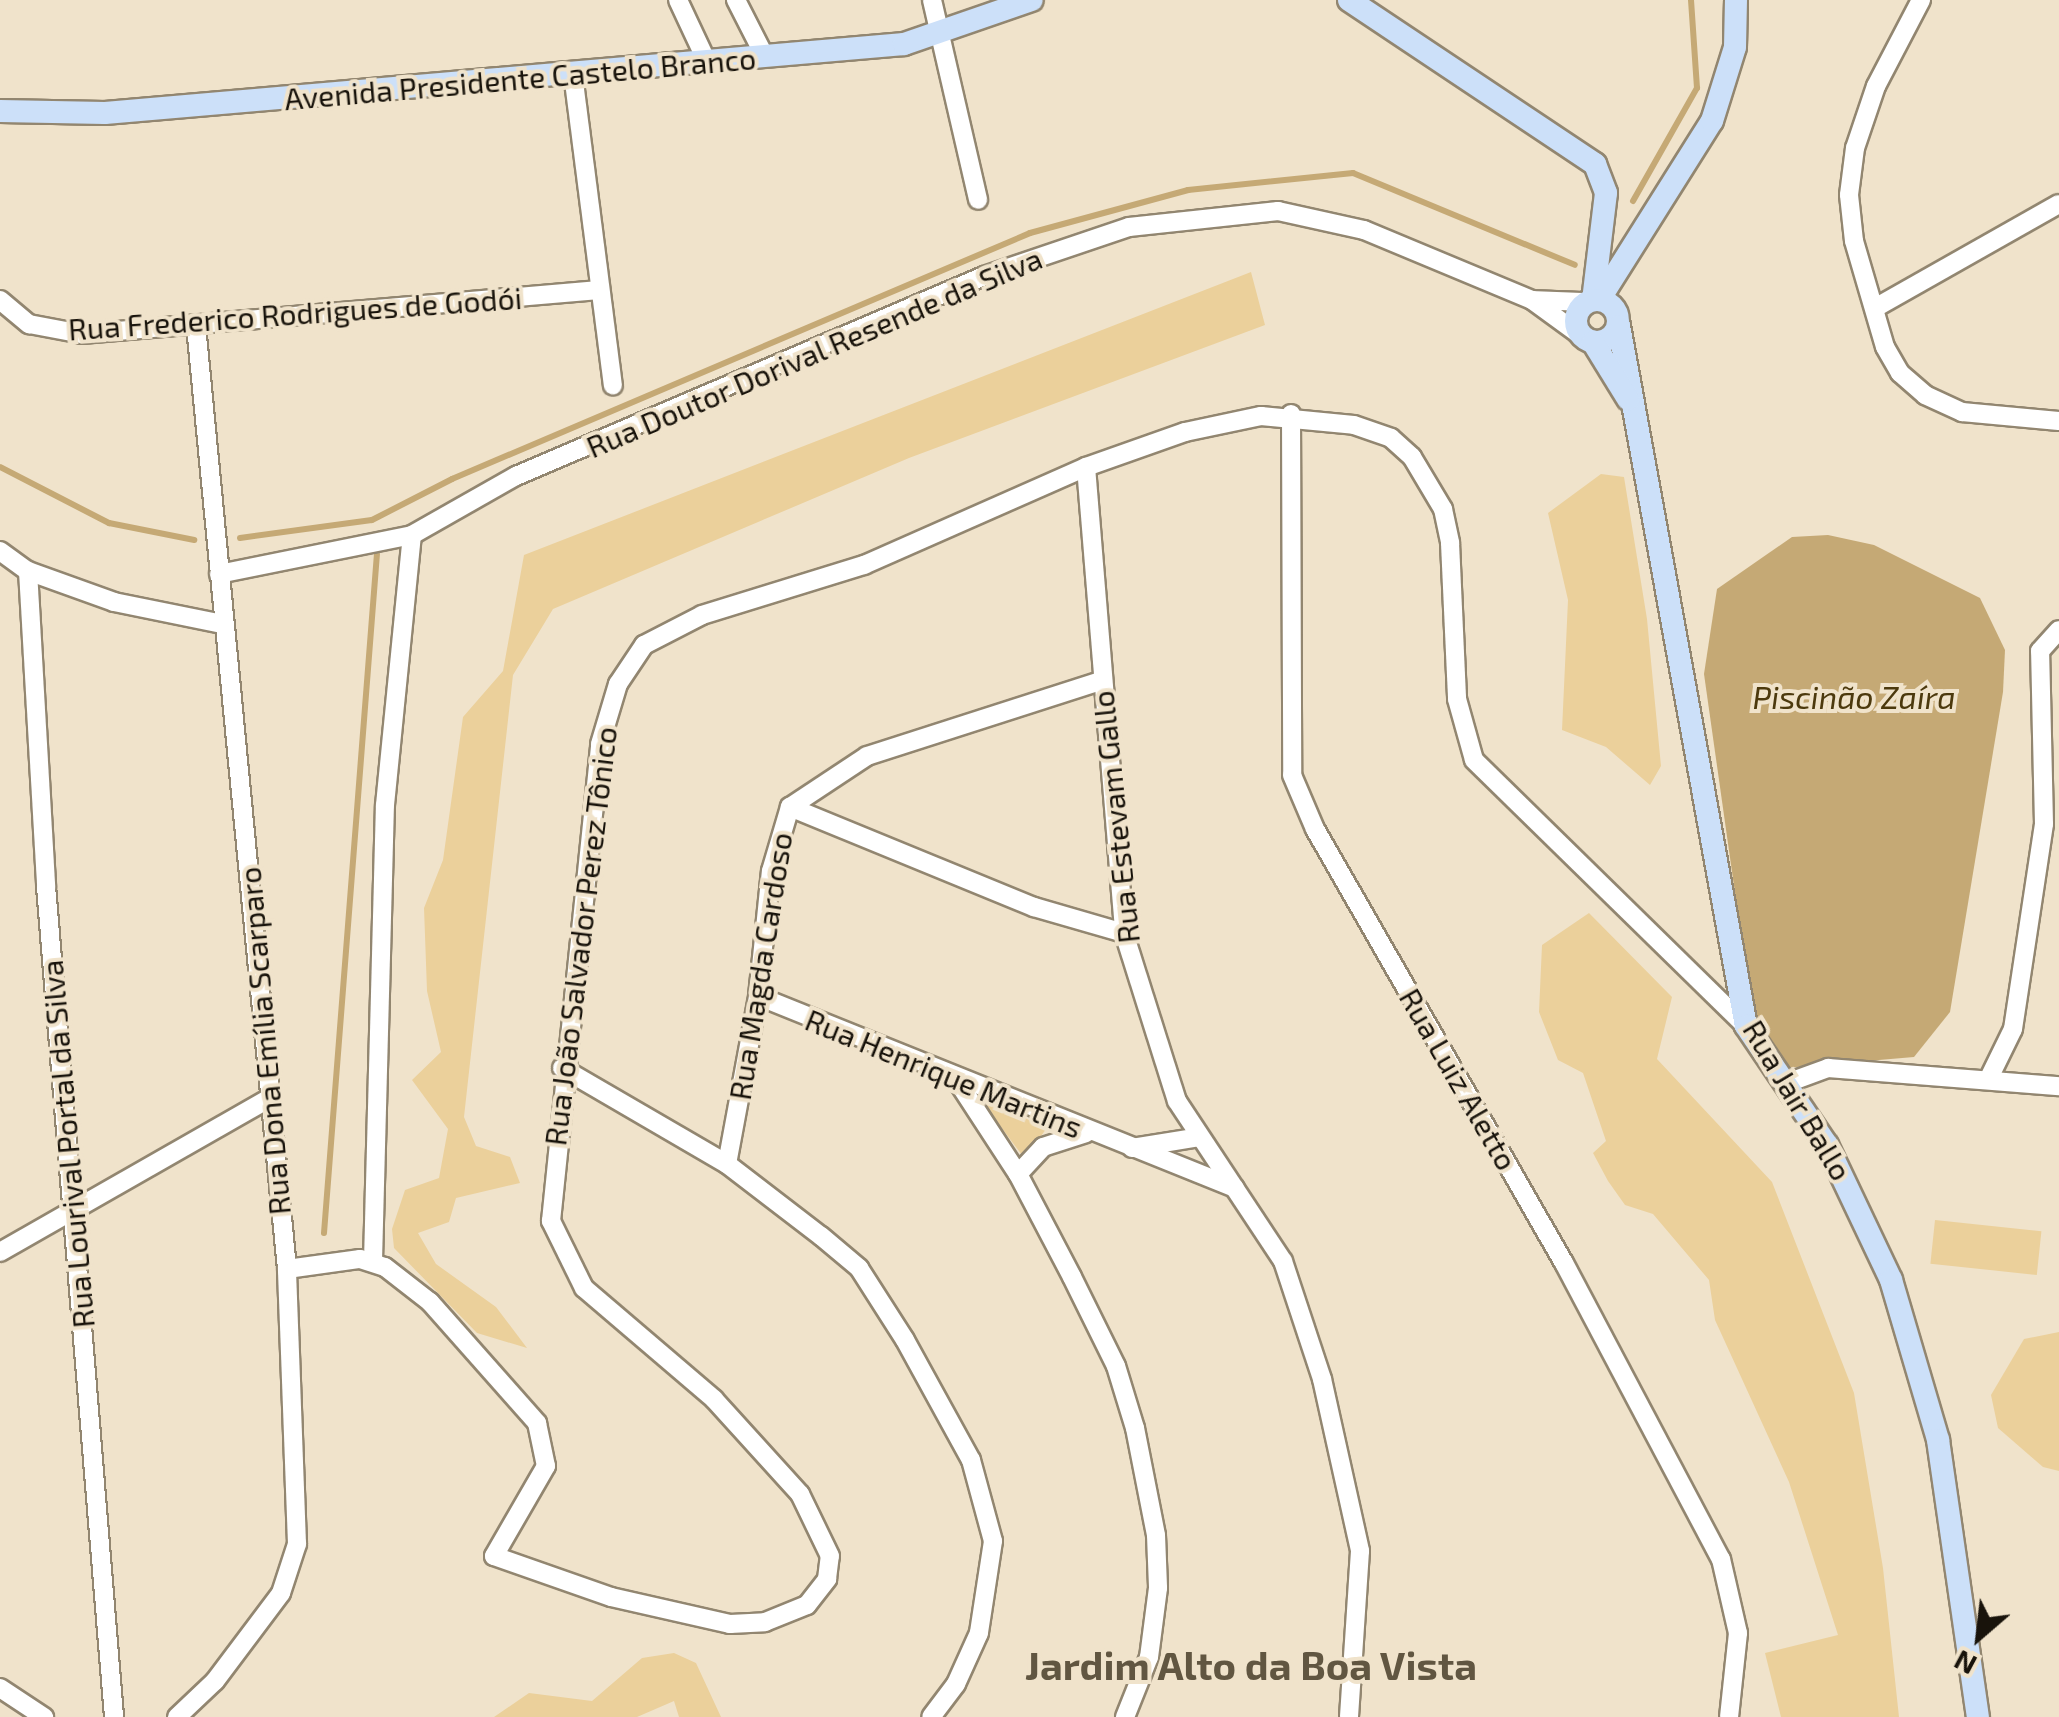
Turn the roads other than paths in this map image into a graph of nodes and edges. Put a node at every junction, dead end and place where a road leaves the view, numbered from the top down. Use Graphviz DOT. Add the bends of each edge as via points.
graph roads {
  1 [pos="678,0"];
  2 [pos="736,0"];
  3 [pos="932,0"];
  4 [pos="1032,0"];
  5 [pos="1350,0"];
  6 [pos="1736,0"];
  7 [pos="1921,0"];
  8 [pos="940,36"];
  9 [pos="765,57"];
  10 [pos="707,62"];
  11 [pos="573,74"];
  12 [pos="0,111"];
  13 [pos="978,200"];
  14 [pos="2059,204"];
  15 [pos="599,290"];
  16 [pos="0,300"];
  17 [pos="1532,300"];
  18 [pos="1602,307"];
  19 [pos="1876,308"];
  20 [pos="196,326"];
  21 [pos="1587,338"];
  22 [pos="613,385"];
  23 [pos="1291,414"];
  24 [pos="1638,415"];
  25 [pos="2059,421"];
  26 [pos="1086,467"];
  27 [pos="412,535"];
  28 [pos="0,551"];
  29 [pos="28,571"];
  30 [pos="218,574"];
  31 [pos="222,624"];
  32 [pos="2059,630"];
  33 [pos="1101,682"];
  34 [pos="790,807"];
  35 [pos="2051,826"];
  36 [pos="1124,934"];
  37 [pos="758,996"];
  38 [pos="1746,1026"];
  39 [pos="562,1068"];
  40 [pos="954,1076"];
  41 [pos="1990,1076"];
  42 [pos="1786,1083"];
  43 [pos="2059,1086"];
  44 [pos="266,1100"];
  45 [pos="1086,1133"];
  46 [pos="1199,1137"];
  47 [pos="1132,1148"];
  48 [pos="727,1164"];
  49 [pos="1018,1174"];
  50 [pos="1237,1188"];
  51 [pos="73,1211"];
  52 [pos="0,1252"];
  53 [pos="373,1261"];
  54 [pos="287,1269"];
  55 [pos="0,1688"];
  56 [pos="44,1717"];
  57 [pos="114,1717"];
  58 [pos="177,1717"];
  59 [pos="932,1717"];
  60 [pos="1125,1717"];
  61 [pos="1349,1717"];
  62 [pos="1730,1717"];
  63 [pos="1978,1717"];
  1 -- 10 [label="street"];
  2 -- 9 [label="street"];
  3 -- 8 [label="street"];
  4 -- 8 [label="main road, Avenida Presidente Castelo Branco"];
  5 -- 18 [label="main road" via="1594,164 1606,193"];
  6 -- 18 [label="main road" via="1734,46 1712,121 1618,266"];
  7 -- 19 [label="street" via="1876,86 1855,148 1854,241"];
  8 -- 9 [label="main road, Avenida Presidente Castelo Branco"];
  8 -- 13 [label="street"];
  9 -- 10 [label="main road, Avenida Presidente Castelo Branco"];
  10 -- 11 [label="main road, Avenida Presidente Castelo Branco"];
  11 -- 12 [label="main road, Avenida Presidente Castelo Branco" via="105,113"];
  11 -- 15 [label="street"];
  14 -- 19 [label="street"];
  15 -- 20 [label="street, Rua Frederico Rodrigues de Godói"];
  15 -- 22 [label="street"];
  16 -- 20 [label="street, Rua Frederico Rodrigues de Godói" via="29,324 54,332"];
  17 -- 18 [label="street, Rua Doutor Dorival Resende da Silva"];
  17 -- 21 [label="street, Rua Doutor Dorival Resende da Silva"];
  17 -- 27 [label="street, Rua Doutor Dorival Resende da Silva" via="1364,230 1278,212 1129,228 984,276 516,476"];
  18 -- 21 [label="main road" via="1577,314"];
  18 -- 21 [label="main road" via="1608,340"];
  18 -- 24 [label="main road, Rua Jair Ballo"];
  19 -- 25 [label="street" via="1885,347 1900,373 1925,395 1962,412"];
  20 -- 30 [label="street, Rua Dona Emília Scarparo"];
  21 -- 24 [label="main road, Rua Jair Ballo"];
  23 -- 26 [label="street, Rua João Salvador Perez Tônico" via="1185,432"];
  23 -- 38 [label="street, Rua João Salvador Perez Tônico" via="1354,424 1391,438 1412,457 1442,509 1450,543 1459,713 1474,760"];
  23 -- 62 [label="street, Rua Luiz Aletto" via="1292,775 1315,829 1564,1263 1722,1558 1738,1633"];
  24 -- 38 [label="main road, Rua Jair Ballo"];
  26 -- 33 [label="street, Rua Estevam Gallo"];
  26 -- 39 [label="street, Rua João Salvador Perez Tônico" via="864,565 702,615 644,646 618,684 600,744"];
  27 -- 30 [label="street, Rua Doutor Dorival Resende da Silva"];
  27 -- 53 [label="street" via="385,806"];
  28 -- 29 [label="street"];
  29 -- 31 [label="street" via="114,602"];
  29 -- 51 [label="street, Rua Lourival Portal da Silva" via="31,686"];
  30 -- 31 [label="street, Rua Dona Emília Scarparo"];
  31 -- 44 [label="street, Rua Dona Emília Scarparo"];
  32 -- 35 [label="street" via="2040,651"];
  33 -- 34 [label="street, Rua Magda Cardoso" via="867,756"];
  33 -- 36 [label="street, Rua Estevam Gallo"];
  34 -- 36 [label="street" via="1034,907"];
  34 -- 37 [label="street, Rua Magda Cardoso" via="771,871"];
  35 -- 41 [label="street" via="2013,1028"];
  36 -- 46 [label="street, Rua Estevam Gallo" via="1177,1101"];
  37 -- 40 [label="street, Rua Henrique Martins"];
  37 -- 48 [label="street, Rua Magda Cardoso"];
  38 -- 42 [label="main road, Rua Jair Ballo"];
  39 -- 48 [label="street"];
  39 -- 53 [label="street, Rua João Salvador Perez Tônico" via="549,1195 558,1246 611,1317 714,1399 800,1494 830,1556 827,1578 807,1605 765,1622 730,1624 611,1597 494,1556 539,1487 544,1438 492,1368 430,1302"];
  40 -- 45 [label="street, Rua Henrique Martins"];
  40 -- 49 [label="street"];
  41 -- 42 [label="street" via="1828,1068"];
  41 -- 43 [label="street"];
  42 -- 63 [label="main road, Rua Jair Ballo" via="1861,1206 1891,1280 1938,1440"];
  44 -- 51 [label="street"];
  44 -- 54 [label="street, Rua Dona Emília Scarparo"];
  45 -- 47 [label="street, Rua Henrique Martins"];
  45 -- 49 [label="street" via="1043,1147"];
  46 -- 47 [label="street, Rua Henrique Martins"];
  46 -- 50 [label="street, Rua Estevam Gallo"];
  47 -- 50 [label="street, Rua Henrique Martins"];
  48 -- 59 [label="street" via="865,1276 961,1443 988,1505 991,1578 979,1633"];
  49 -- 60 [label="street" via="1116,1366 1149,1490 1156,1624"];
  50 -- 61 [label="street, Rua Estevam Gallo" via="1283,1261 1300,1307 1360,1551"];
  51 -- 52 [label="street"];
  51 -- 57 [label="street, Rua Lourival Portal da Silva"];
  53 -- 54 [label="street"];
  54 -- 58 [label="street, Rua Dona Emília Scarparo" via="297,1416 291,1570 215,1681"];
  55 -- 56 [label="street"];
}
